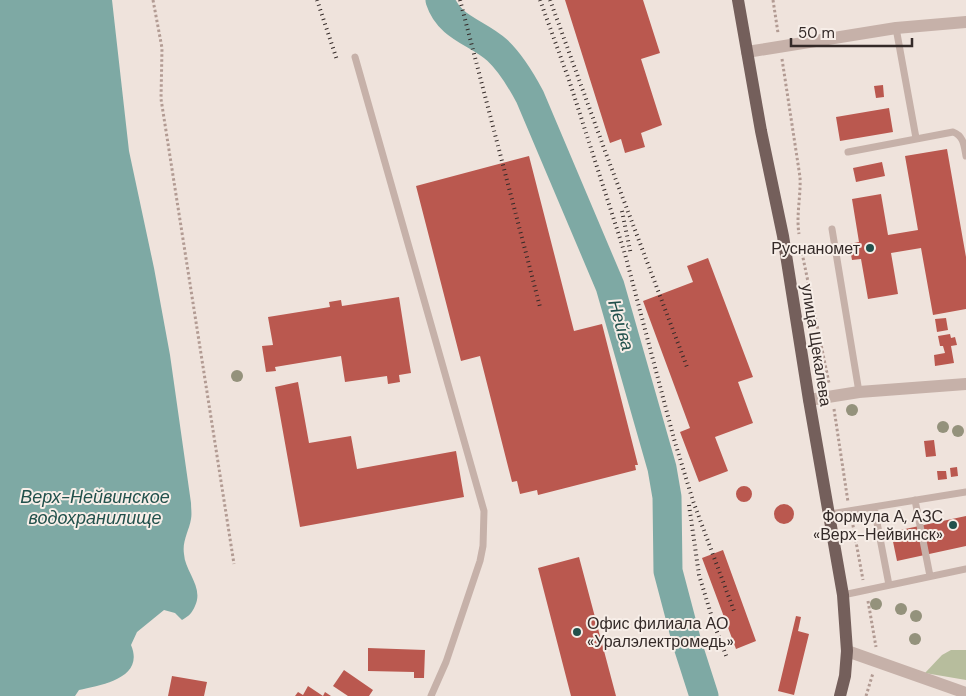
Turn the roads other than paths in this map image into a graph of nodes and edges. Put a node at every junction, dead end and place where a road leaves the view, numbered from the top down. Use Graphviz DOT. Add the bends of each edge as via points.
graph roads {
  1 [pos="738,0"];
  2 [pos="966,22"];
  3 [pos="896,28"];
  4 [pos="747,52"];
  5 [pos="355,57"];
  6 [pos="916,138"];
  7 [pos="848,152"];
  8 [pos="966,156"];
  9 [pos="832,229"];
  10 [pos="966,384"];
  11 [pos="859,392"];
  12 [pos="809,400"];
  13 [pos="966,494"];
  14 [pos="915,500"];
  15 [pos="874,507"];
  16 [pos="830,514"];
  17 [pos="966,569"];
  18 [pos="930,576"];
  19 [pos="889,585"];
  20 [pos="844,595"];
  21 [pos="847,651"];
  22 [pos="966,693"];
  23 [pos="431,696"];
  24 [pos="840,696"];
  1 -- 4 [label="main road, улица Щекалева"];
  2 -- 3 [label="street"];
  3 -- 4 [label="street"];
  3 -- 6 [label="lane"];
  4 -- 12 [label="main road, улица Щекалева" via="783,236"];
  5 -- 23 [label="lane" via="484,511 480,562"];
  6 -- 7 [label="lane"];
  6 -- 8 [label="lane" via="953,132 964,142"];
  9 -- 11 [label="lane"];
  10 -- 11 [label="street"];
  11 -- 12 [label="street"];
  12 -- 16 [label="main road, улица Щекалева"];
  13 -- 14 [label="lane"];
  14 -- 15 [label="lane"];
  14 -- 18 [label="lane"];
  15 -- 16 [label="lane"];
  15 -- 19 [label="lane"];
  16 -- 20 [label="main road, улица Щекалева"];
  17 -- 18 [label="lane"];
  18 -- 19 [label="lane"];
  19 -- 20 [label="lane"];
  20 -- 21 [label="main road, улица Щекалева"];
  21 -- 22 [label="street"];
  21 -- 24 [label="main road, улица Щекалева"];
}
